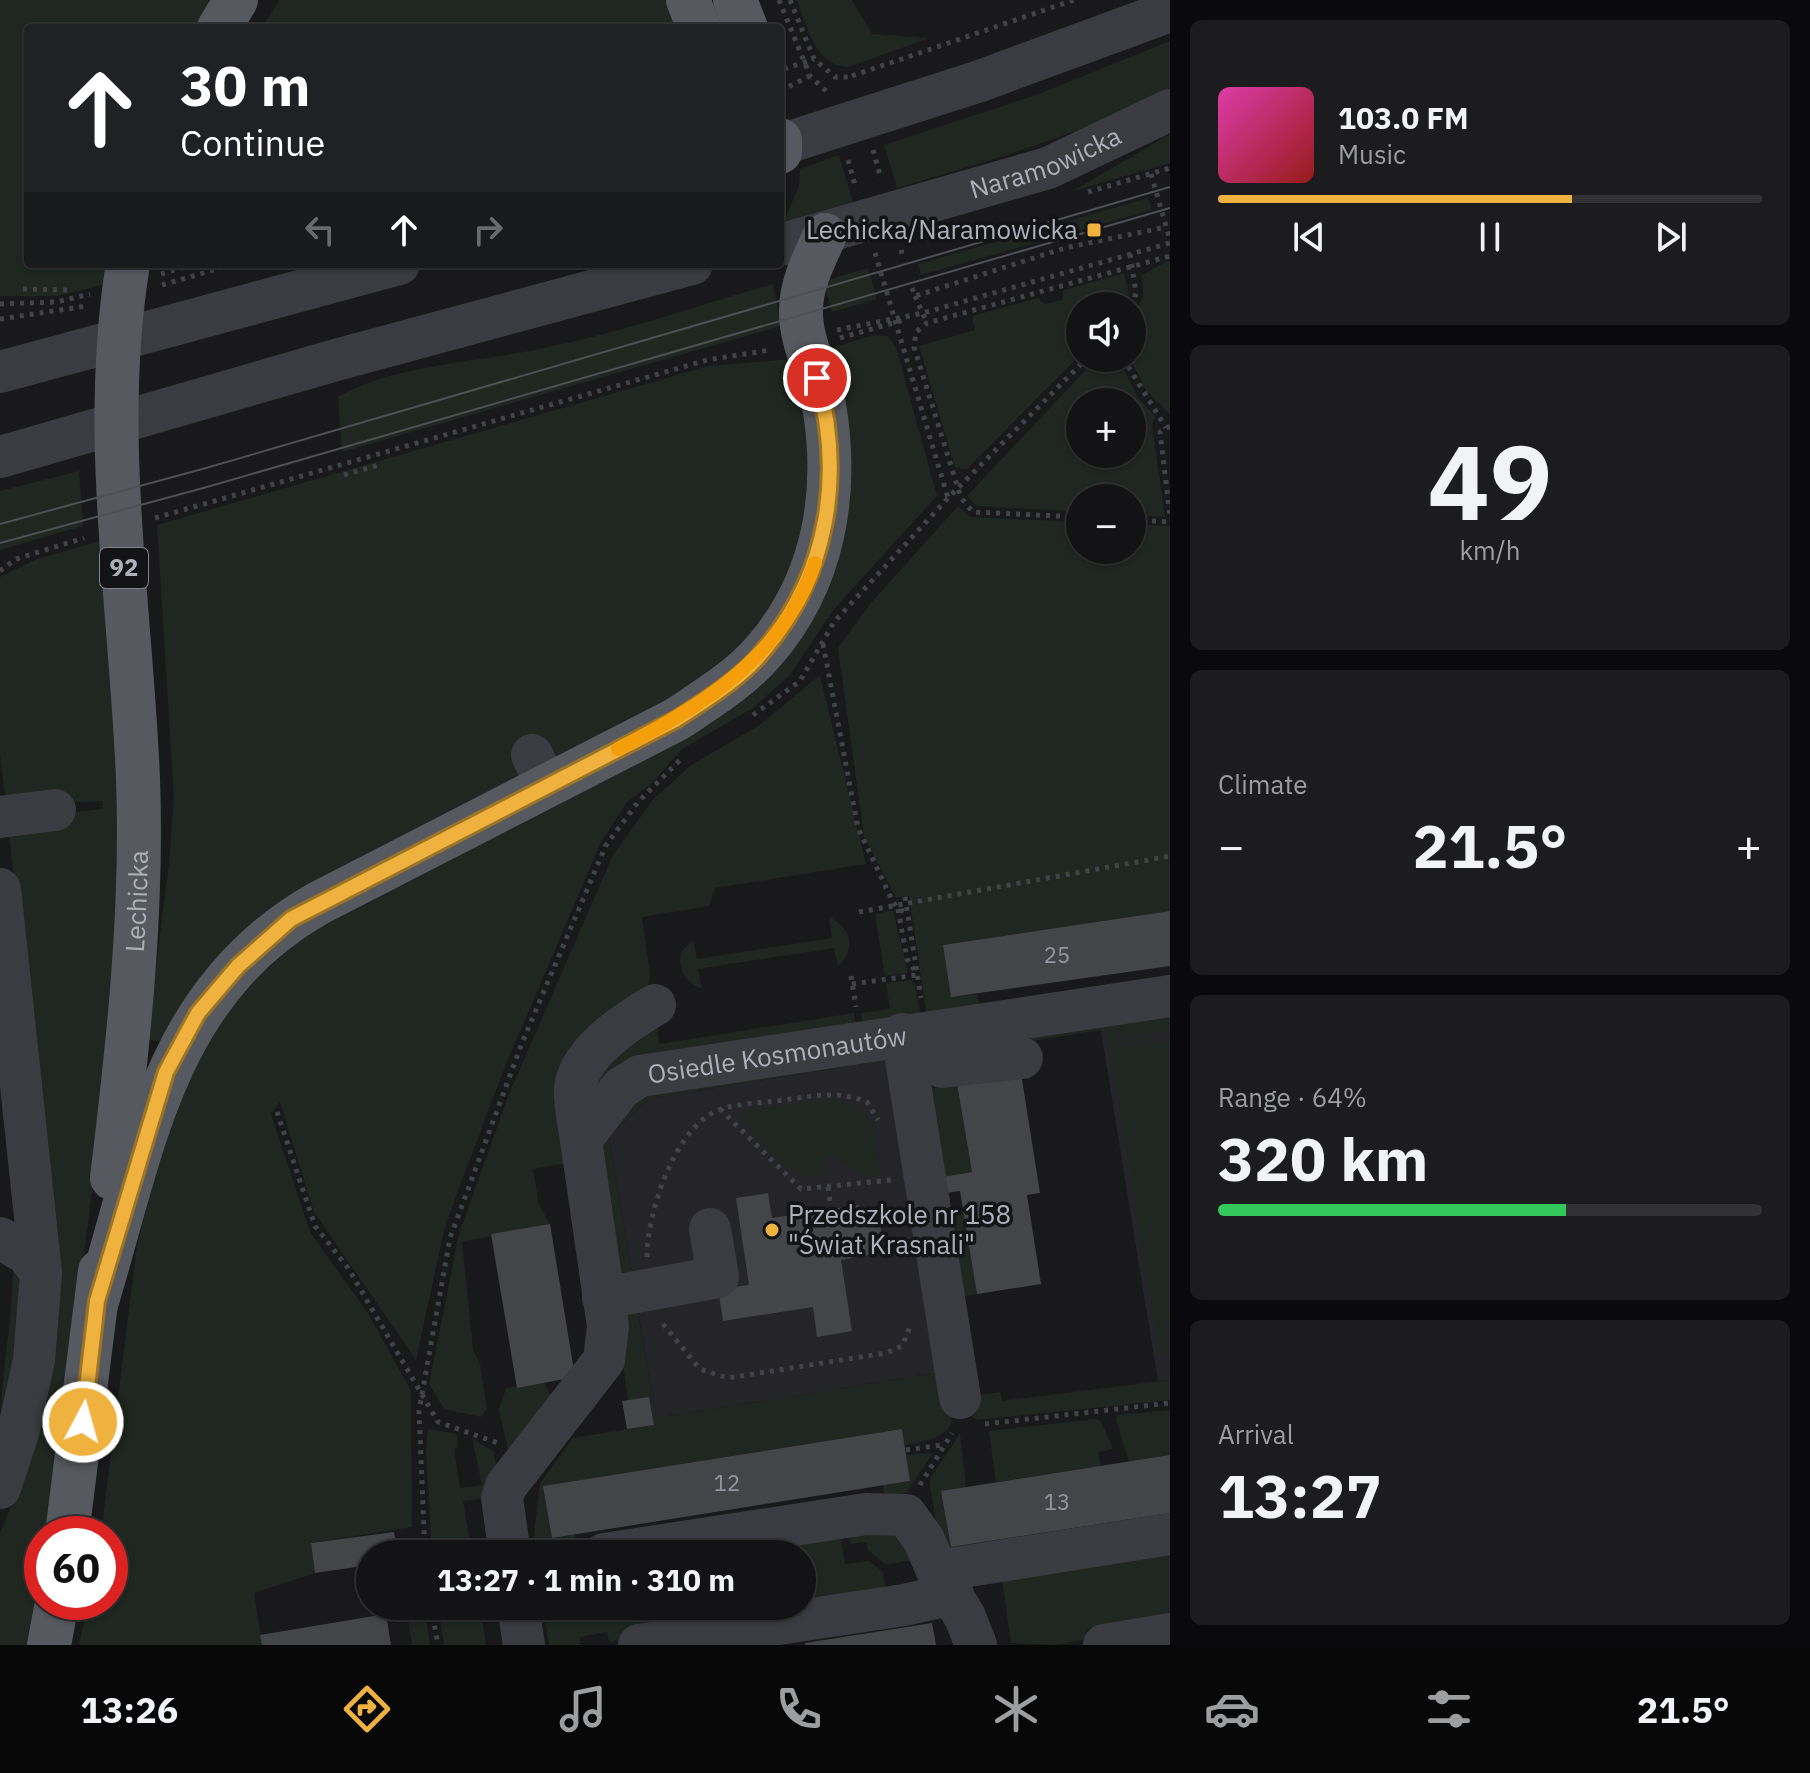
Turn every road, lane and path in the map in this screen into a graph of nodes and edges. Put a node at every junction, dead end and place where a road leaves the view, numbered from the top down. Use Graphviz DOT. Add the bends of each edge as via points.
graph roads {
  1 [pos="236,0"];
  2 [pos="688,0"];
  3 [pos="735,0"];
  4 [pos="779,0"];
  5 [pos="790,0"];
  6 [pos="1074,0"];
  7 [pos="1170,11"];
  8 [pos="221,24"];
  9 [pos="697,24"];
  10 [pos="744,24"];
  11 [pos="814,59"];
  12 [pos="803,62"];
  13 [pos="784,69"];
  14 [pos="810,76"];
  15 [pos="852,76"];
  16 [pos="854,86"];
  17 [pos="784,89"];
  18 [pos="828,93"];
  19 [pos="1170,110"];
  20 [pos="784,144"];
  21 [pos="871,145"];
  22 [pos="846,153"];
  23 [pos="1151,174"];
  24 [pos="882,183"];
  25 [pos="860,203"];
  26 [pos="1168,229"];
  27 [pos="825,235"];
  28 [pos="1170,242"];
  29 [pos="784,244"];
  30 [pos="901,250"];
  31 [pos="1130,254"];
  32 [pos="1170,256"];
  33 [pos="903,258"];
  34 [pos="878,265"];
  35 [pos="1133,265"];
  36 [pos="128,268"];
  37 [pos="385,268"];
  38 [pos="676,268"];
  39 [pos="912,288"];
  40 [pos="23,289"];
  41 [pos="70,290"];
  42 [pos="1136,292"];
  43 [pos="915,296"];
  44 [pos="67,301"];
  45 [pos="0,304"];
  46 [pos="68,311"];
  47 [pos="923,313"];
  48 [pos="0,319"];
  49 [pos="894,320"];
  50 [pos="927,323"];
  51 [pos="835,331"];
  52 [pos="833,341"];
  53 [pos="766,351"];
  54 [pos="0,372"];
  55 [pos="1073,372"];
  56 [pos="1132,372"];
  57 [pos="1168,427"];
  58 [pos="0,457"];
  59 [pos="382,464"];
  60 [pos="344,475"];
  61 [pos="959,488"];
  62 [pos="948,498"];
  63 [pos="1066,516"];
  64 [pos="153,519"];
  65 [pos="1170,519"];
  66 [pos="1146,520"];
  67 [pos="98,534"];
  68 [pos="0,571"];
  69 [pos="823,643"];
  70 [pos="746,721"];
  71 [pos="683,758"];
  72 [pos="55,810"];
  73 [pos="0,817"];
  74 [pos="1170,856"];
  75 [pos="0,889"];
  76 [pos="905,899"];
  77 [pos="897,907"];
  78 [pos="859,912"];
  79 [pos="908,913"];
  80 [pos="917,975"];
  81 [pos="851,976"];
  82 [pos="852,984"];
  83 [pos="1170,996"];
  84 [pos="655,1005"];
  85 [pos="857,1012"];
  86 [pos="911,1039"];
  87 [pos="1022,1058"];
  88 [pos="720,1109"];
  89 [pos="277,1112"];
  90 [pos="880,1134"];
  91 [pos="581,1140"];
  92 [pos="30,1152"];
  93 [pos="885,1165"];
  94 [pos="887,1180"];
  95 [pos="828,1187"];
  96 [pos="890,1195"];
  97 [pos="0,1197"];
  98 [pos="831,1209"];
  99 [pos="710,1229"];
  100 [pos="0,1238"];
  101 [pos="41,1273"];
  102 [pos="648,1290"];
  103 [pos="603,1298"];
  104 [pos="97,1301"];
  105 [pos="908,1315"];
  106 [pos="421,1388"];
  107 [pos="1170,1403"];
  108 [pos="969,1417"];
  109 [pos="499,1443"];
  110 [pos="942,1445"];
  111 [pos="906,1450"];
  112 [pos="0,1488"];
  113 [pos="906,1515"];
  114 [pos="69,1516"];
  115 [pos="1170,1534"];
  116 [pos="425,1540"];
  117 [pos="508,1540"];
  118 [pos="696,1540"];
  119 [pos="945,1582"];
  120 [pos="54,1620"];
  121 [pos="434,1620"];
  122 [pos="520,1620"];
  123 [pos="1170,1634"];
  124 [pos="49,1645"];
  125 [pos="438,1645"];
  126 [pos="524,1645"];
  127 [pos="639,1645"];
  128 [pos="976,1645"];
  129 [pos="1104,1645"];
  1 -- 8 [label="main road"];
  2 -- 9 [label="main road"];
  3 -- 10 [label="main road"];
  4 -- 12 [label="path"];
  5 -- 11 [label="path"];
  6 -- 15 [label="path"];
  7 -- 20 [label="street" via="980,81"];
  11 -- 12 [label="path"];
  11 -- 15 [label="path" via="835,77"];
  12 -- 13 [label="path"];
  12 -- 14 [label="path"];
  14 -- 17 [label="path"];
  14 -- 18 [label="path"];
  15 -- 16 [label="path"];
  19 -- 27 [label="street, Naramowicka" via="1048,168"];
  21 -- 24 [label="path"];
  22 -- 25 [label="path"];
  23 -- 26 [label="path"];
  26 -- 28 [label="path"];
  26 -- 43 [label="path" via="1065,248"];
  27 -- 29 [label="street, Naramowicka"];
  27 -- 104 [label="main road" via="800,314 830,439 831,500 806,590 764,651 728,685 677,719 540,770 304,911 238,966 198,1013 166,1072"];
  28 -- 31 [label="path"];
  30 -- 33 [label="path"];
  31 -- 35 [label="path"];
  31 -- 47 [label="path"];
  32 -- 35 [label="path"];
  34 -- 49 [label="path"];
  35 -- 42 [label="path"];
  35 -- 50 [label="path"];
  36 -- 104 [label="main road, Lechicka / 92" via="120,333 117,462 139,872 127,1054"];
  37 -- 54 [label="street"];
  38 -- 58 [label="street"];
  39 -- 43 [label="path"];
  40 -- 41 [label="path"];
  43 -- 47 [label="path"];
  44 -- 45 [label="path"];
  46 -- 48 [label="path"];
  47 -- 49 [label="path"];
  47 -- 50 [label="path"];
  49 -- 51 [label="path"];
  49 -- 52 [label="path"];
  49 -- 62 [label="path"];
  50 -- 61 [label="path" via="916,332 914,347"];
  53 -- 64 [label="path" via="707,360"];
  55 -- 61 [label="path"];
  56 -- 57 [label="path"];
  57 -- 65 [label="path" via="1160,432"];
  59 -- 60 [label="path"];
  61 -- 62 [label="path"];
  61 -- 63 [label="path" via="973,512"];
  62 -- 69 [label="path" via="834,622"];
  65 -- 66 [label="path"];
  67 -- 68 [label="path" via="16,559"];
  69 -- 70 [label="path" via="800,681"];
  69 -- 77 [label="path" via="858,828"];
  71 -- 106 [label="path" via="638,802 606,845 522,1043 450,1238"];
  72 -- 73 [label="street"];
  74 -- 76 [label="path"];
  75 -- 92 [label="street"];
  76 -- 77 [label="path"];
  76 -- 79 [label="path"];
  77 -- 78 [label="path"];
  77 -- 79 [label="path"];
  77 -- 80 [label="path" via="907,959"];
  79 -- 80 [label="path"];
  80 -- 82 [label="path"];
  80 -- 86 [label="path"];
  81 -- 82 [label="path"];
  82 -- 85 [label="path"];
  83 -- 86 [label="street, Osiedle Kosmonautów"];
  84 -- 91 [label="street" via="594,1053 578,1074"];
  86 -- 87 [label="street" via="942,1067"];
  86 -- 91 [label="street, Osiedle Kosmonautów" via="640,1076 621,1088"];
  86 -- 108 [label="street"];
  88 -- 90 [label="path" via="831,1093 852,1096 867,1102"];
  88 -- 95 [label="path" via="801,1189"];
  88 -- 102 [label="path" via="682,1143 664,1178 648,1240"];
  89 -- 106 [label="path" via="315,1226 348,1268"];
  91 -- 103 [label="street"];
  92 -- 97 [label="street" via="17,1179"];
  92 -- 101 [label="street"];
  93 -- 94 [label="path"];
  94 -- 95 [label="path"];
  94 -- 96 [label="path"];
  95 -- 98 [label="path"];
  99 -- 102 [label="street" via="718,1277"];
  100 -- 101 [label="street" via="27,1254"];
  101 -- 112 [label="street" via="34,1360"];
  102 -- 103 [label="street"];
  102 -- 105 [label="path" via="675,1343 700,1369 728,1378 886,1353 902,1346 910,1330"];
  103 -- 117 [label="street" via="608,1342 604,1360 506,1486 502,1498"];
  104 -- 114 [label="main road, Lechicka / 92"];
  106 -- 109 [label="path" via="438,1422"];
  106 -- 116 [label="path"];
  107 -- 108 [label="path"];
  108 -- 110 [label="path"];
  110 -- 111 [label="path"];
  110 -- 113 [label="path"];
  113 -- 118 [label="street" via="866,1514"];
  113 -- 119 [label="street"];
  115 -- 119 [label="street"];
  119 -- 127 [label="street" via="904,1605"];
  119 -- 128 [label="street"];
  120 -- 124 [label="main road"];
  121 -- 125 [label="path"];
  122 -- 126 [label="street"];
  123 -- 129 [label="street"];
}
